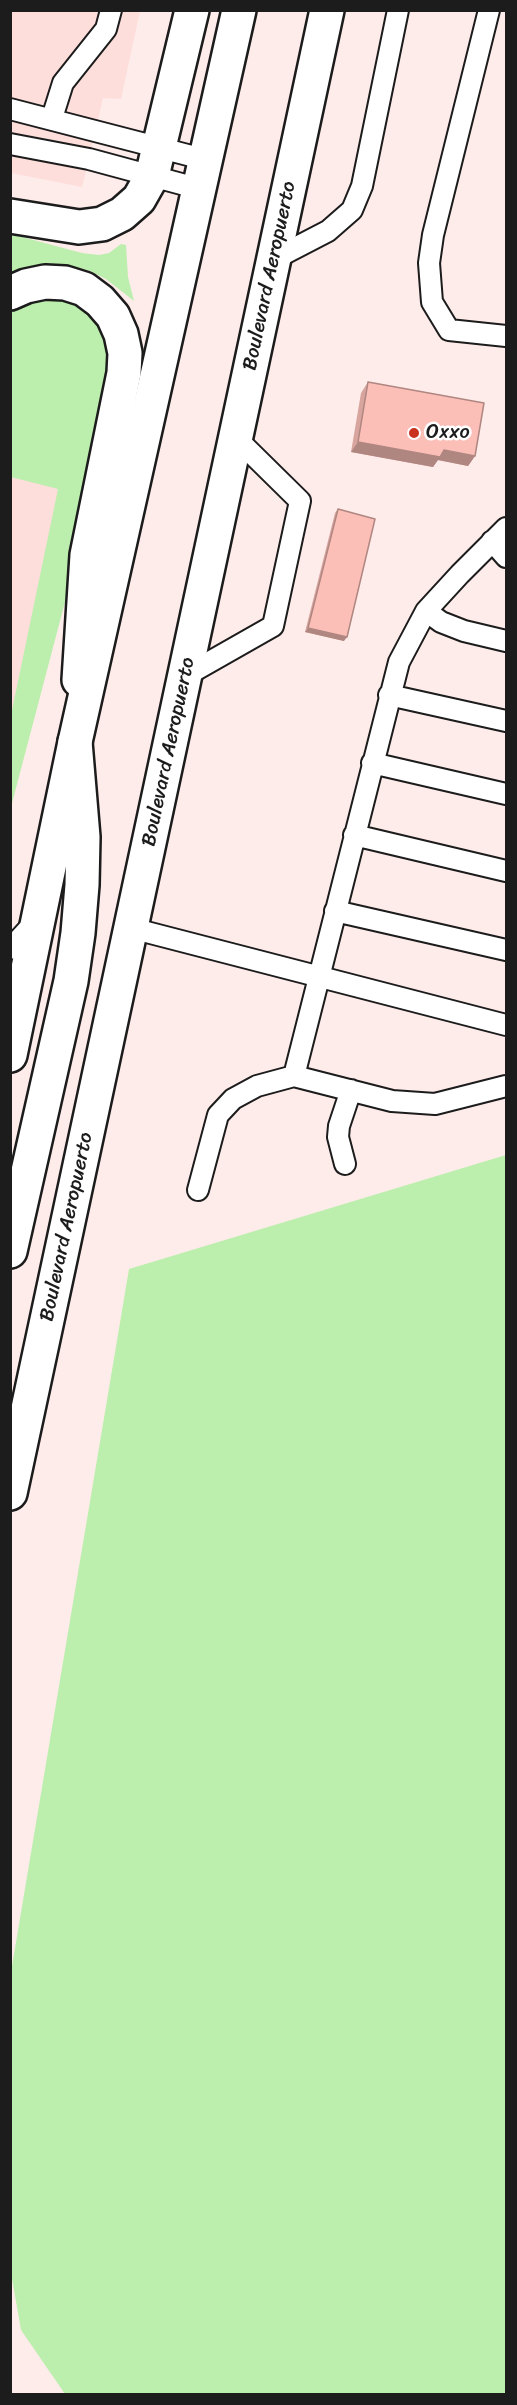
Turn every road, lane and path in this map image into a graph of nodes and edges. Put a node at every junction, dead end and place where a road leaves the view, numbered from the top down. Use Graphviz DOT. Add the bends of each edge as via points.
graph roads {
  1 [pos="111,10"];
  2 [pos="192,10"];
  3 [pos="239,10"];
  4 [pos="327,10"];
  5 [pos="398,10"];
  6 [pos="489,10"];
  7 [pos="10,109"];
  8 [pos="51,118"];
  9 [pos="10,144"];
  10 [pos="156,161"];
  11 [pos="203,175"];
  12 [pos="10,216"];
  13 [pos="274,259"];
  14 [pos="10,293"];
  15 [pos="507,336"];
  16 [pos="236,438"];
  17 [pos="500,535"];
  18 [pos="507,557"];
  19 [pos="426,611"];
  20 [pos="507,641"];
  21 [pos="185,676"];
  22 [pos="389,695"];
  23 [pos="507,721"];
  24 [pos="75,742"];
  25 [pos="372,763"];
  26 [pos="507,794"];
  27 [pos="354,835"];
  28 [pos="507,871"];
  29 [pos="335,911"];
  30 [pos="39,917"];
  31 [pos="131,928"];
  32 [pos="10,949"];
  33 [pos="507,950"];
  34 [pos="319,976"];
  35 [pos="507,1025"];
  36 [pos="10,1055"];
  37 [pos="294,1076"];
  38 [pos="507,1086"];
  39 [pos="351,1090"];
  40 [pos="345,1164"];
  41 [pos="198,1190"];
  42 [pos="10,1251"];
  43 [pos="10,1492"];
  1 -- 8 [label="lane" via="106,29 63,83"];
  2 -- 10 [label="main road"];
  3 -- 11 [label="main road"];
  4 -- 13 [label="main road, Boulevard Aeropuerto"];
  5 -- 13 [label="lane" via="362,186 352,210 328,231"];
  6 -- 15 [label="lane" via="429,263 432,302 449,330"];
  7 -- 8 [label="lane"];
  8 -- 10 [label="lane"];
  9 -- 10 [label="lane" via="89,159"];
  10 -- 11 [label="lane"];
  10 -- 11 [label="lane"];
  10 -- 12 [label="main road" via="139,199 102,224 79,227"];
  11 -- 24 [label="main road"];
  13 -- 16 [label="main road, Boulevard Aeropuerto"];
  14 -- 24 [label="main road" via="45,282 84,289 113,316 122,333 125,353 87,555"];
  16 -- 21 [label="main road, Boulevard Aeropuerto"];
  16 -- 21 [label="lane" via="300,501 273,626"];
  17 -- 18 [label="lane"];
  17 -- 19 [label="lane"];
  19 -- 20 [label="lane" via="464,631"];
  19 -- 22 [label="lane" via="399,662"];
  21 -- 31 [label="main road, Boulevard Aeropuerto"];
  22 -- 23 [label="lane"];
  22 -- 25 [label="lane"];
  24 -- 30 [label="main road"];
  24 -- 42 [label="main road" via="83,837 78,933 71,981"];
  25 -- 26 [label="lane"];
  25 -- 27 [label="lane"];
  27 -- 28 [label="lane"];
  27 -- 29 [label="lane"];
  29 -- 33 [label="lane"];
  29 -- 34 [label="lane"];
  30 -- 32 [label="lane"];
  30 -- 36 [label="main road"];
  31 -- 34 [label="lane"];
  31 -- 43 [label="main road, Boulevard Aeropuerto"];
  34 -- 35 [label="lane"];
  34 -- 37 [label="lane"];
  37 -- 39 [label="lane"];
  37 -- 41 [label="lane" via="249,1090 233,1099 218,1115"];
  38 -- 39 [label="lane" via="435,1104 392,1101"];
  39 -- 40 [label="lane" via="338,1137"];
}
